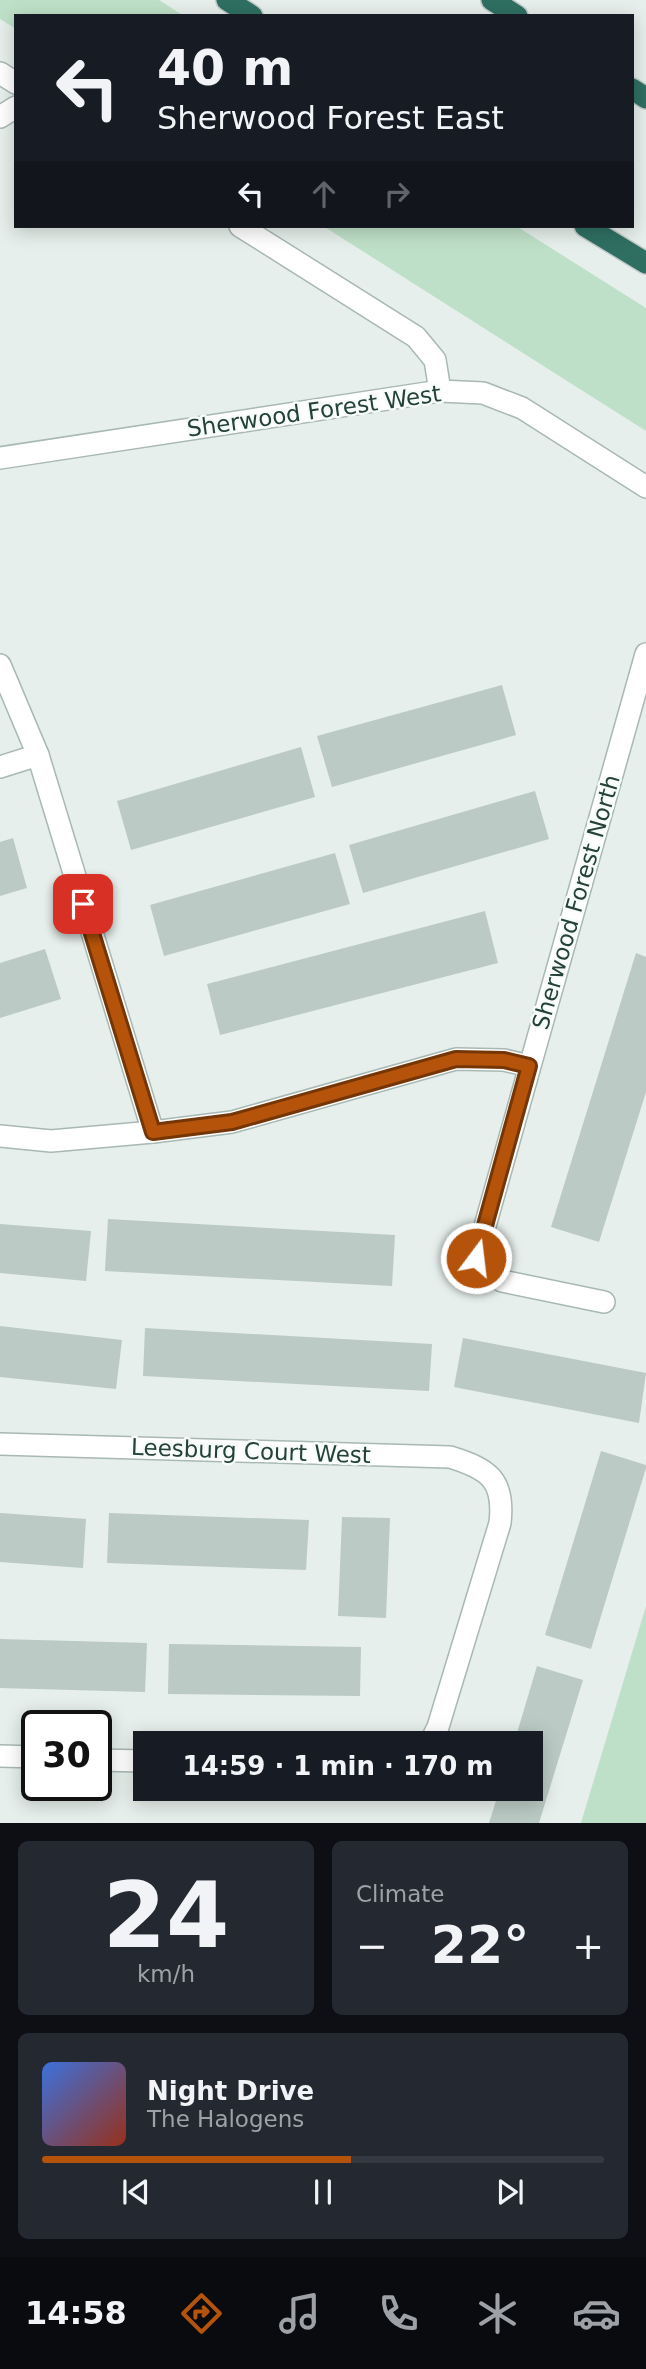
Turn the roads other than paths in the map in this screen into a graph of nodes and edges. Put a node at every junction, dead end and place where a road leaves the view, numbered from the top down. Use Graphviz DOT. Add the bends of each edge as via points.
graph roads {
  1 [pos="227,0"];
  2 [pos="492,0"];
  3 [pos="249,14"];
  4 [pos="514,14"];
  5 [pos="243,228"];
  6 [pos="589,228"];
  7 [pos="646,263"];
  8 [pos="440,391"];
  9 [pos="0,458"];
  10 [pos="646,487"];
  11 [pos="646,654"];
  12 [pos="0,665"];
  13 [pos="38,755"];
  14 [pos="0,767"];
  15 [pos="529,1066"];
  16 [pos="153,1132"];
  17 [pos="0,1136"];
  18 [pos="604,1302"];
  19 [pos="0,1444"];
  20 [pos="436,1731"];
  21 [pos="0,1756"];
  22 [pos="21,1757"];
  23 [pos="112,1760"];
  24 [pos="133,1761"];
  1 -- 3 [label="highway"];
  2 -- 4 [label="highway"];
  5 -- 8 [label="street" via="416,337 435,360"];
  6 -- 7 [label="highway"];
  8 -- 9 [label="street, Sherwood Forest West"];
  8 -- 10 [label="street, Sherwood Forest West" via="482,393 522,408"];
  11 -- 15 [label="street, Sherwood Forest North"];
  12 -- 13 [label="street"];
  13 -- 14 [label="street"];
  13 -- 16 [label="street"];
  15 -- 16 [label="street" via="504,1060 456,1059 232,1122"];
  15 -- 18 [label="street, Sherwood Forest North" via="476,1258 502,1281"];
  16 -- 17 [label="street" via="51,1141"];
  19 -- 20 [label="street, Leesburg Court West" via="450,1457 475,1464 494,1481 502,1502 500,1523"];
  21 -- 22 [label="street"];
  23 -- 24 [label="street"];
}
